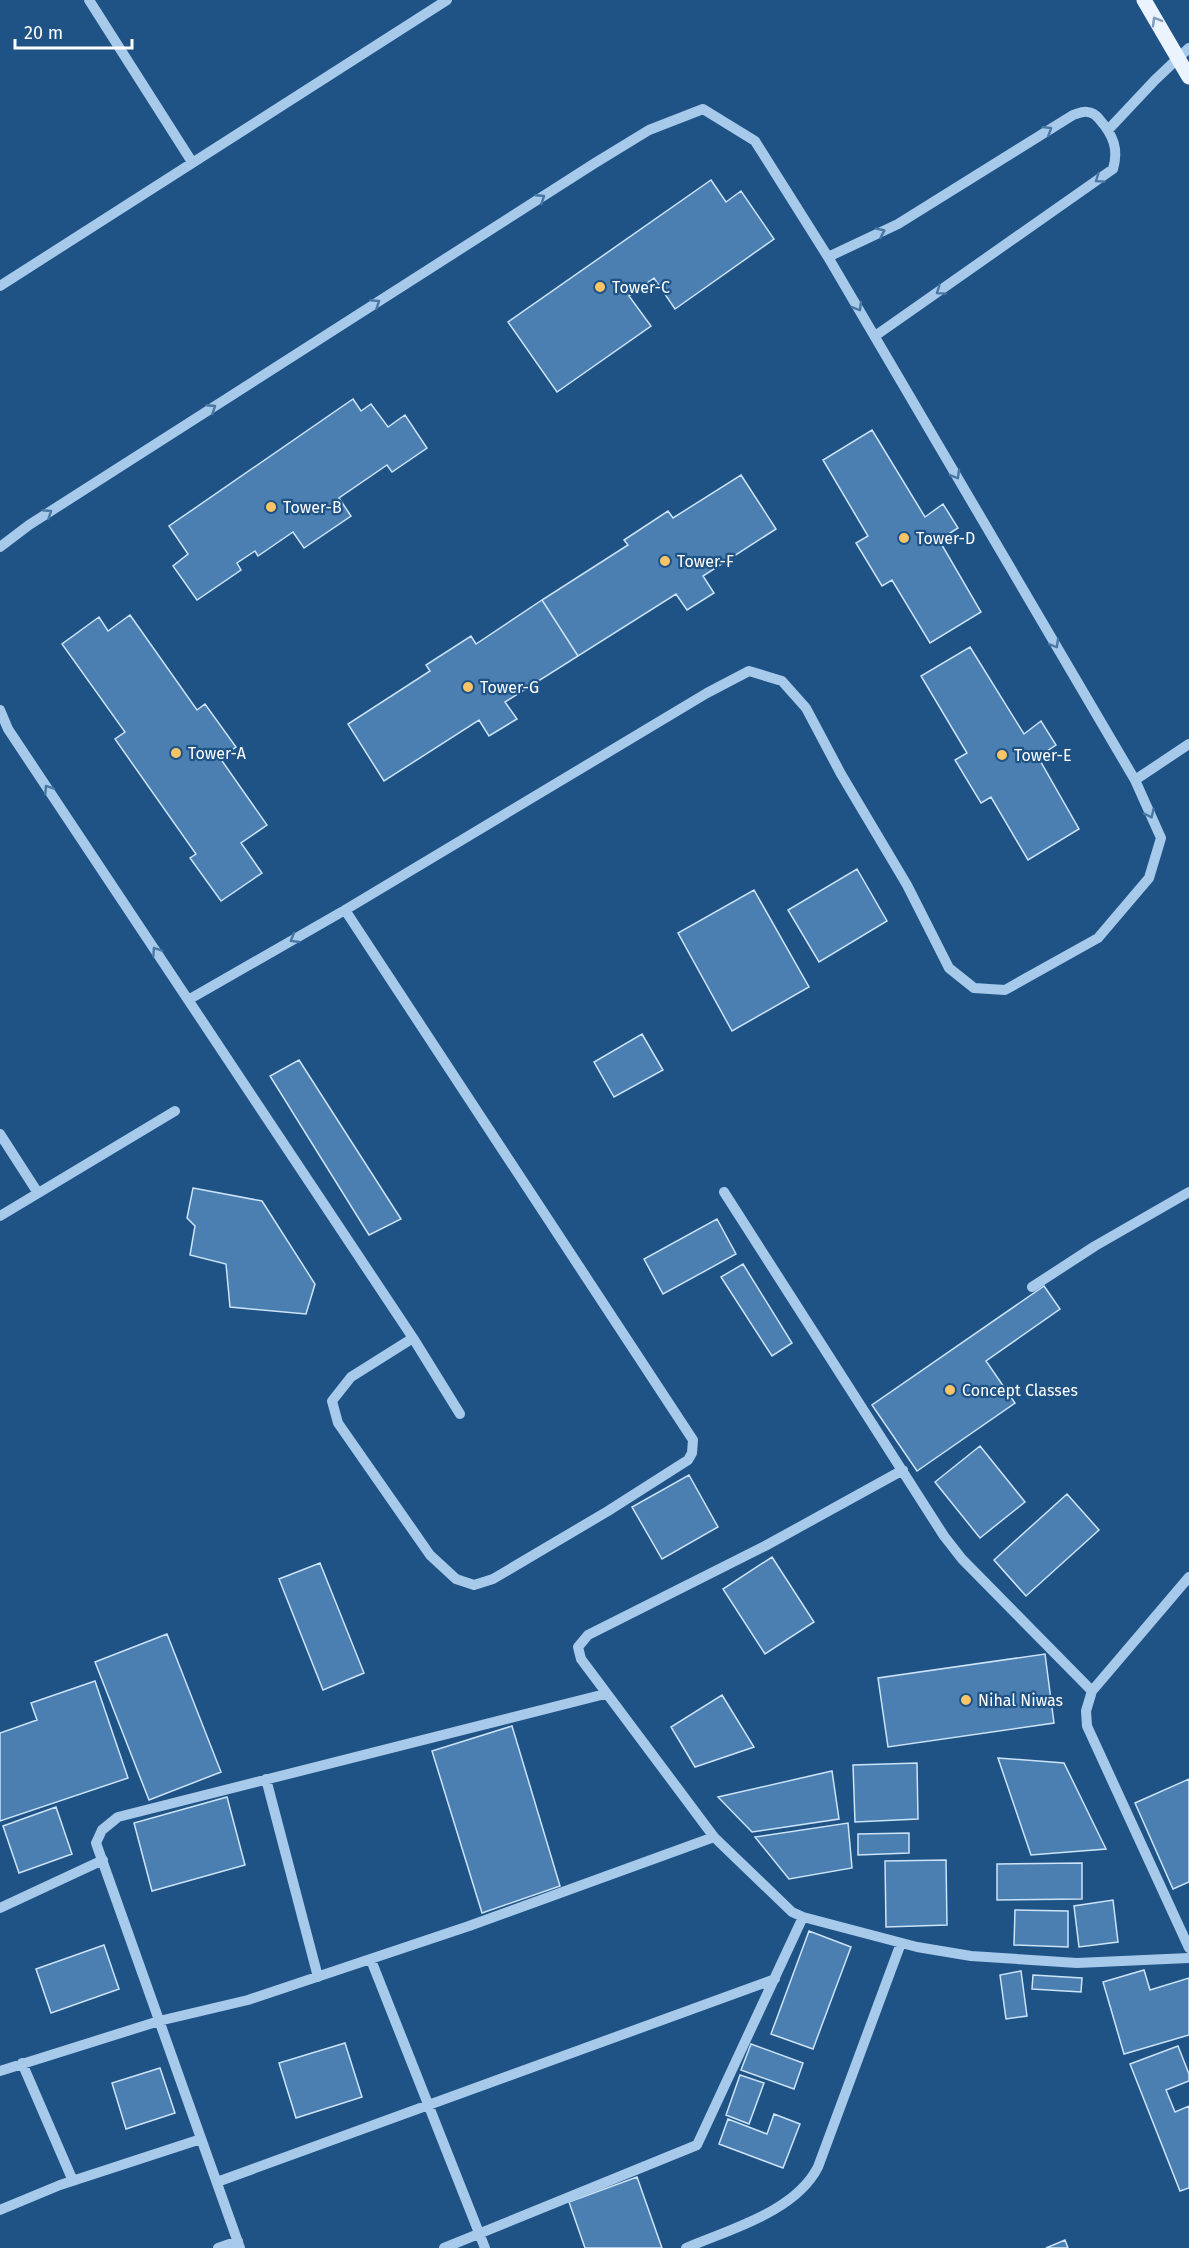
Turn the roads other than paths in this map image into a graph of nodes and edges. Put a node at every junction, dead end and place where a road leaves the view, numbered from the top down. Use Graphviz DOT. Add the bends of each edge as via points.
graph roads {
  1 [pos="89,0"];
  2 [pos="447,0"];
  3 [pos="1144,0"];
  4 [pos="1183,53"];
  5 [pos="1189,77"];
  6 [pos="1108,130"];
  7 [pos="192,162"];
  8 [pos="828,257"];
  9 [pos="0,286"];
  10 [pos="875,336"];
  11 [pos="0,547"];
  12 [pos="0,710"];
  13 [pos="1189,744"];
  14 [pos="1135,780"];
  15 [pos="345,910"];
  16 [pos="188,1000"];
  17 [pos="175,1111"];
  18 [pos="0,1134"];
  19 [pos="724,1192"];
  20 [pos="1189,1192"];
  21 [pos="38,1193"];
  22 [pos="0,1216"];
  23 [pos="1032,1287"];
  24 [pos="413,1338"];
  25 [pos="460,1414"];
  26 [pos="903,1470"];
  27 [pos="1189,1577"];
  28 [pos="1092,1691"];
  29 [pos="606,1694"];
  30 [pos="266,1779"];
  31 [pos="714,1837"];
  32 [pos="103,1860"];
  33 [pos="0,1908"];
  34 [pos="803,1917"];
  35 [pos="901,1943"];
  36 [pos="1189,1948"];
  37 [pos="1189,1958"];
  38 [pos="371,1960"];
  39 [pos="318,1977"];
  40 [pos="774,1979"];
  41 [pos="159,2021"];
  42 [pos="22,2063"];
  43 [pos="0,2071"];
  44 [pos="427,2105"];
  45 [pos="201,2139"];
  46 [pos="73,2181"];
  47 [pos="216,2182"];
  48 [pos="0,2210"];
  49 [pos="479,2234"];
  50 [pos="239,2245"];
  51 [pos="218,2248"];
  52 [pos="444,2248"];
  53 [pos="485,2248"];
  54 [pos="686,2248"];
  1 -- 7 [label="street"];
  2 -- 7 [label="street"];
  4 -- 3 [label="main road, one-way"];
  4 -- 5 [label="main road"];
  4 -- 6 [label="street"];
  8 -- 6 [label="street, one-way" via="898,224 1073,115 1087,112"];
  6 -- 10 [label="street, one-way" via="1117,157 1113,169"];
  7 -- 9 [label="street"];
  8 -- 10 [label="street, one-way"];
  11 -- 8 [label="street, one-way" via="595,163 649,130 703,110 755,141"];
  10 -- 14 [label="street, one-way"];
  16 -- 12 [label="street, one-way" via="8,729"];
  13 -- 14 [label="street"];
  14 -- 15 [label="street, one-way" via="1161,838 1149,878 1098,938 1005,990 974,988 949,968 907,885 806,708 782,681 749,671"];
  15 -- 16 [label="street, one-way"];
  15 -- 24 [label="street" via="693,1440 692,1453 688,1460 608,1511 493,1579 474,1585 456,1579 430,1555 358,1453 338,1423 332,1401 351,1377"];
  16 -- 24 [label="street"];
  17 -- 21 [label="street"];
  18 -- 21 [label="street"];
  19 -- 26 [label="street"];
  20 -- 23 [label="street"];
  21 -- 22 [label="street"];
  24 -- 25 [label="street"];
  26 -- 28 [label="street" via="962,1559"];
  26 -- 29 [label="street" via="765,1546 588,1635 578,1647 581,1659"];
  27 -- 28 [label="street"];
  28 -- 36 [label="street" via="1086,1711 1087,1726"];
  29 -- 30 [label="street"];
  29 -- 31 [label="street"];
  30 -- 32 [label="street" via="118,1817 102,1830 96,1843"];
  30 -- 39 [label="street"];
  31 -- 34 [label="street" via="792,1912"];
  31 -- 38 [label="street"];
  32 -- 33 [label="street"];
  32 -- 41 [label="street"];
  34 -- 35 [label="street"];
  34 -- 40 [label="street"];
  35 -- 37 [label="street" via="971,1956 1077,1964"];
  35 -- 54 [label="street" via="811,2180 778,2208"];
  38 -- 39 [label="street"];
  38 -- 44 [label="street"];
  39 -- 41 [label="street" via="248,2000"];
  40 -- 44 [label="street"];
  40 -- 49 [label="street" via="694,2148"];
  41 -- 42 [label="street"];
  41 -- 45 [label="street"];
  42 -- 43 [label="street"];
  42 -- 46 [label="street"];
  44 -- 47 [label="street"];
  44 -- 49 [label="street"];
  45 -- 46 [label="street"];
  45 -- 47 [label="street"];
  46 -- 48 [label="street"];
  47 -- 50 [label="street"];
  49 -- 52 [label="street"];
  49 -- 53 [label="street"];
  50 -- 51 [label="street"];
}
